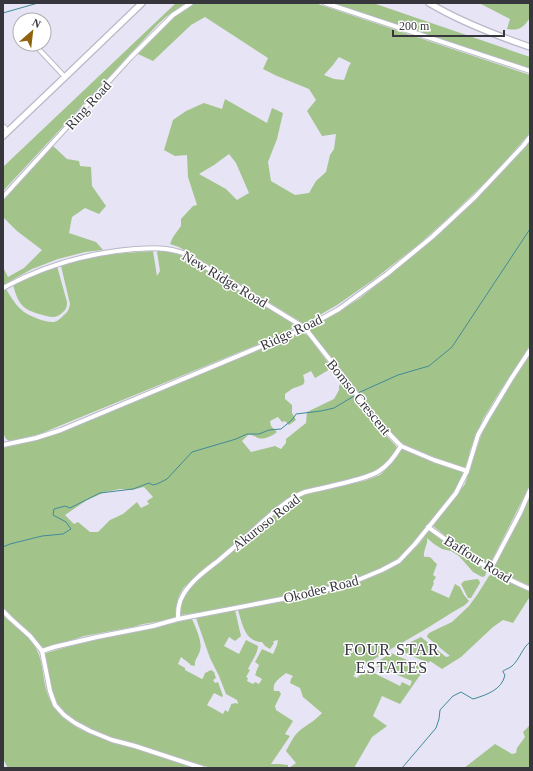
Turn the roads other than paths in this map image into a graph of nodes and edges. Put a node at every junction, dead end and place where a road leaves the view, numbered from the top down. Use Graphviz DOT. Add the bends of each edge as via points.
graph roads {
  1 [pos="142,3"];
  2 [pos="192,3"];
  3 [pos="325,3"];
  4 [pos="432,4"];
  5 [pos="530,47"];
  6 [pos="42,52"];
  7 [pos="530,71"];
  8 [pos="65,77"];
  9 [pos="3,126"];
  10 [pos="8,131"];
  11 [pos="3,136"];
  12 [pos="530,138"];
  13 [pos="3,197"];
  14 [pos="3,288"];
  15 [pos="305,328"];
  16 [pos="530,350"];
  17 [pos="3,443"];
  18 [pos="401,446"];
  19 [pos="467,471"];
  20 [pos="530,490"];
  21 [pos="428,528"];
  22 [pos="491,568"];
  23 [pos="530,589"];
  24 [pos="3,611"];
  25 [pos="178,619"];
  26 [pos="42,651"];
  27 [pos="202,768"];
  1 -- 8 [label="street"];
  2 -- 13 [label="street, Ring Road" via="173,15 132,57"];
  3 -- 7 [label="street"];
  4 -- 5 [label="street" via="481,30"];
  6 -- 8 [label="street"];
  8 -- 10 [label="street"];
  9 -- 10 [label="street"];
  10 -- 11 [label="street"];
  12 -- 15 [label="street, Ridge Road" via="475,197 432,237 344,306"];
  14 -- 15 [label="street, New Ridge Road" via="24,277 82,256 146,248 170,249 190,256"];
  15 -- 17 [label="street, Ridge Road" via="61,430 36,438"];
  15 -- 18 [label="street, Bomso Crescent" via="373,417"];
  16 -- 19 [label="street, Okodee Road" via="486,419"];
  18 -- 19 [label="street, Bomso Crescent"];
  18 -- 25 [label="street, Akuroso Road" via="395,457 379,472 300,494 267,518 188,587 179,604"];
  19 -- 21 [label="street, Okodee Road" via="456,493"];
  20 -- 22 [label="street"];
  21 -- 22 [label="street, Baffour Road"];
  21 -- 25 [label="street, Okodee Road" via="399,561 352,583 280,600"];
  22 -- 23 [label="street, Baffour Road"];
  24 -- 26 [label="street"];
  25 -- 26 [label="street, Okodee Road"];
  26 -- 27 [label="street" via="50,691 64,715 90,731 112,740"];
}
